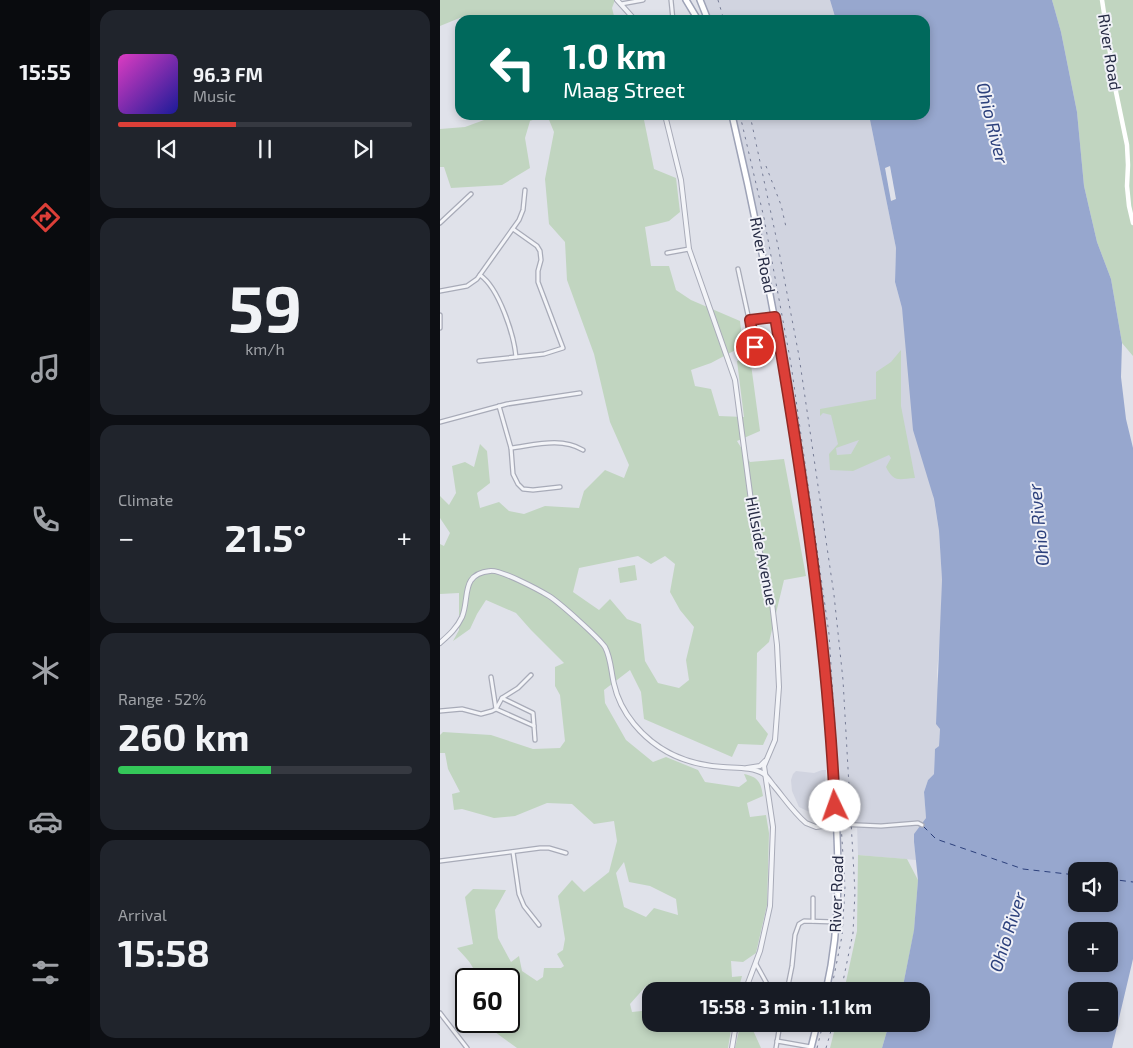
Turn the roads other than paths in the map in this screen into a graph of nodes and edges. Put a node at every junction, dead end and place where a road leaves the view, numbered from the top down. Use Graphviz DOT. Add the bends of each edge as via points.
graph roads {
  1 [pos="643,0"];
  2 [pos="671,0"];
  3 [pos="686,0"];
  4 [pos="700,0"];
  5 [pos="1102,0"];
  6 [pos="619,2"];
  7 [pos="631,15"];
  8 [pos="672,15"];
  9 [pos="695,15"];
  10 [pos="706,15"];
  11 [pos="666,120"];
  12 [pos="733,120"];
  13 [pos="525,190"];
  14 [pos="471,194"];
  15 [pos="440,223"];
  16 [pos="1133,223"];
  17 [pos="513,229"];
  18 [pos="689,249"];
  19 [pos="667,253"];
  20 [pos="738,269"];
  21 [pos="480,275"];
  22 [pos="440,291"];
  23 [pos="440,315"];
  24 [pos="775,317"];
  25 [pos="750,320"];
  26 [pos="440,328"];
  27 [pos="756,352"];
  28 [pos="516,358"];
  29 [pos="479,361"];
  30 [pos="580,393"];
  31 [pos="499,406"];
  32 [pos="440,422"];
  33 [pos="511,448"];
  34 [pos="583,450"];
  35 [pos="560,486"];
  36 [pos="440,643"];
  37 [pos="530,675"];
  38 [pos="491,677"];
  39 [pos="502,698"];
  40 [pos="496,709"];
  41 [pos="440,711"];
  42 [pos="534,726"];
  43 [pos="535,740"];
  44 [pos="765,761"];
  45 [pos="745,769"];
  46 [pos="765,774"];
  47 [pos="774,786"];
  48 [pos="766,790"];
  49 [pos="833,824"];
  50 [pos="922,825"];
  51 [pos="513,852"];
  52 [pos="566,853"];
  53 [pos="440,861"];
  54 [pos="814,898"];
  55 [pos="814,921"];
  56 [pos="836,922"];
  57 [pos="540,925"];
  58 [pos="756,964"];
  59 [pos="749,982"];
  60 [pos="766,982"];
  61 [pos="789,982"];
  62 [pos="827,982"];
  63 [pos="440,1013"];
  64 [pos="735,1032"];
  65 [pos="779,1032"];
  66 [pos="815,1032"];
  67 [pos="777,1041"];
  68 [pos="466,1048"];
  69 [pos="732,1048"];
  70 [pos="776,1048"];
  71 [pos="811,1048"];
  1 -- 6 [label="street"];
  2 -- 8 [label="street"];
  3 -- 9 [label="main road"];
  4 -- 10 [label="main road"];
  5 -- 16 [label="main road, River Road" via="1128,145 1126,186"];
  6 -- 7 [label="street"];
  11 -- 18 [label="street, Hillside Avenue" via="681,180"];
  12 -- 24 [label="main road, River Road"];
  13 -- 17 [label="street" via="523,210"];
  14 -- 15 [label="street"];
  17 -- 21 [label="street"];
  17 -- 28 [label="street" via="540,251 542,260 538,282 563,348"];
  18 -- 19 [label="street"];
  18 -- 44 [label="street, Hillside Avenue" via="735,380 755,531 772,603 779,687 775,740"];
  20 -- 25 [label="street"];
  21 -- 22 [label="street" via="467,286"];
  21 -- 28 [label="street" via="496,293 514,340"];
  23 -- 26 [label="street"];
  24 -- 25 [label="street"];
  24 -- 49 [label="main road, River Road" via="818,599 834,778 828,786"];
  25 -- 27 [label="street"];
  28 -- 29 [label="street"];
  30 -- 31 [label="street"];
  31 -- 32 [label="street"];
  31 -- 33 [label="street"];
  33 -- 34 [label="street" via="561,443"];
  33 -- 35 [label="street" via="513,474 520,487 533,490"];
  36 -- 45 [label="street" via="460,622 471,580 490,570 507,575 549,596 600,641 608,655 614,686 623,707 652,742 692,763"];
  37 -- 39 [label="street"];
  38 -- 40 [label="street"];
  39 -- 40 [label="street"];
  39 -- 42 [label="street" via="533,713"];
  40 -- 41 [label="street" via="481,714 462,710"];
  40 -- 42 [label="street"];
  42 -- 43 [label="street"];
  44 -- 45 [label="street"];
  44 -- 46 [label="street, Hillside Avenue"];
  45 -- 46 [label="street"];
  46 -- 47 [label="street"];
  46 -- 48 [label="street, Hillside Avenue"];
  47 -- 48 [label="street"];
  47 -- 49 [label="street" via="806,824 816,827"];
  48 -- 58 [label="street, Hillside Avenue" via="773,827 770,906"];
  49 -- 50 [label="street"];
  49 -- 56 [label="main road, River Road" via="839,876"];
  51 -- 52 [label="street" via="544,848"];
  51 -- 53 [label="street"];
  51 -- 57 [label="street" via="519,894 524,906"];
  54 -- 55 [label="street"];
  55 -- 56 [label="street"];
  55 -- 61 [label="street" via="799,924"];
  56 -- 62 [label="main road, River Road"];
  58 -- 59 [label="street, Hillside Avenue"];
  58 -- 60 [label="street"];
  63 -- 68 [label="street"];
  64 -- 69 [label="street"];
  65 -- 67 [label="street"];
  66 -- 71 [label="main road"];
  67 -- 70 [label="street"];
  67 -- 71 [label="street"];
}
